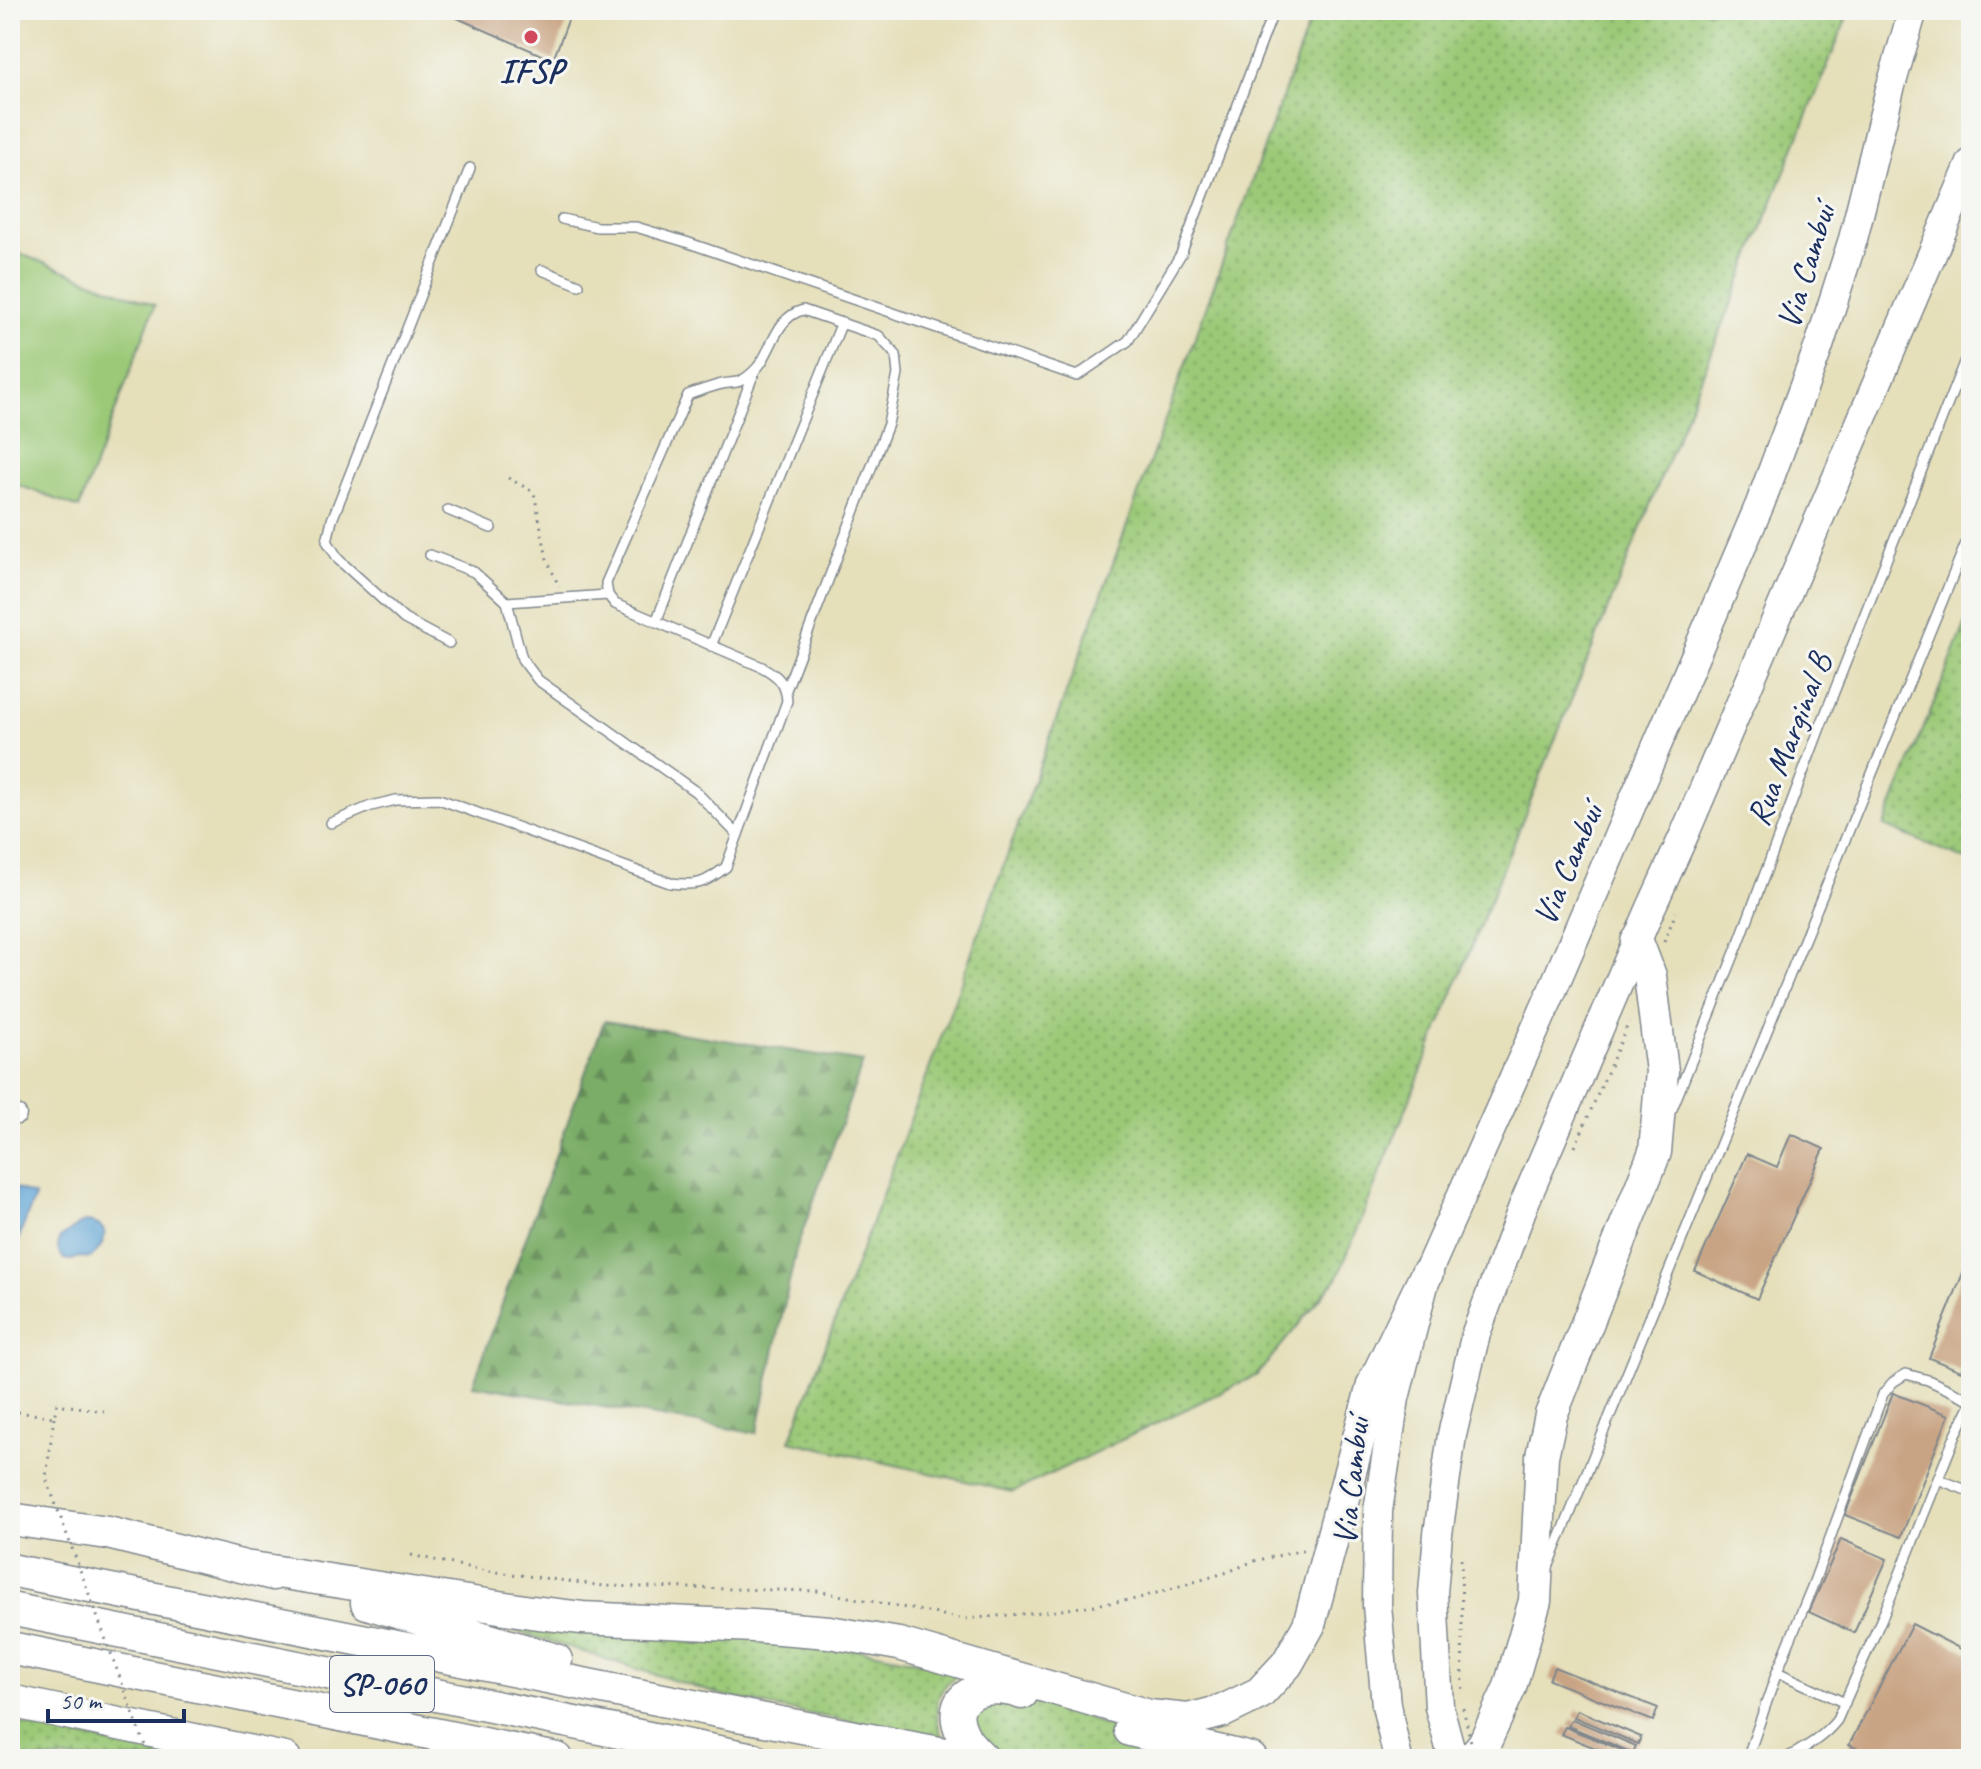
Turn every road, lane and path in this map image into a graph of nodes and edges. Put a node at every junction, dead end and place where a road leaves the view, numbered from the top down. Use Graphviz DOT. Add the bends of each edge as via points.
graph roads {
  1 [pos="1274,10"];
  2 [pos="1913,10"];
  3 [pos="1971,163"];
  4 [pos="470,168"];
  5 [pos="562,219"];
  6 [pos="542,270"];
  7 [pos="579,285"];
  8 [pos="842,322"];
  9 [pos="1971,345"];
  10 [pos="755,371"];
  11 [pos="508,478"];
  12 [pos="448,510"];
  13 [pos="491,528"];
  14 [pos="1971,531"];
  15 [pos="430,555"];
  16 [pos="608,595"];
  17 [pos="563,598"];
  18 [pos="507,602"];
  19 [pos="656,622"];
  20 [pos="449,643"];
  21 [pos="711,646"];
  22 [pos="786,690"];
  23 [pos="331,823"];
  24 [pos="738,835"];
  25 [pos="1637,942"];
  26 [pos="1655,1152"];
  27 [pos="1427,1273"];
  28 [pos="1971,1402"];
  29 [pos="10,1411"];
  30 [pos="104,1411"];
  31 [pos="54,1417"];
  32 [pos="1938,1479"];
  33 [pos="1971,1492"];
  34 [pos="10,1519"];
  35 [pos="1330,1544"];
  36 [pos="411,1555"];
  37 [pos="252,1568"];
  38 [pos="1461,1569"];
  39 [pos="10,1570"];
  40 [pos="1535,1601"];
  41 [pos="10,1609"];
  42 [pos="10,1648"];
  43 [pos="1777,1672"];
  44 [pos="1463,1692"];
  45 [pos="10,1701"];
  46 [pos="1845,1703"];
  47 [pos="1451,1707"];
  48 [pos="733,1714"];
  49 [pos="150,1759"];
  50 [pos="285,1759"];
  51 [pos="557,1759"];
  52 [pos="753,1759"];
  53 [pos="971,1759"];
  54 [pos="983,1759"];
  55 [pos="1251,1759"];
  56 [pos="1398,1759"];
  57 [pos="1453,1759"];
  58 [pos="1473,1759"];
  59 [pos="1747,1759"];
  60 [pos="1785,1759"];
  1 -- 5 [label="lane" via="1181,254 1128,341 1077,376 686,242 636,227 597,227"];
  2 -- 27 [label="main road, Via Cambuí" via="1853,239 1760,504"];
  3 -- 25 [label="main road"];
  4 -- 20 [label="lane" via="327,541 339,560 404,619"];
  6 -- 7 [label="lane"];
  8 -- 10 [label="lane" via="803,310 793,313"];
  8 -- 21 [label="lane"];
  8 -- 22 [label="lane" via="879,336 896,355 898,374 888,424"];
  9 -- 26 [label="lane, Rua Marginal B"];
  10 -- 16 [label="lane" via="738,383 688,395 606,583"];
  10 -- 19 [label="lane"];
  11 -- 17 [label="path" via="534,492 547,559"];
  12 -- 13 [label="lane"];
  14 -- 40 [label="lane"];
  15 -- 18 [label="lane" via="474,572"];
  16 -- 17 [label="lane"];
  16 -- 19 [label="lane" via="615,604"];
  17 -- 18 [label="lane"];
  18 -- 24 [label="lane" via="522,659 538,680 696,792"];
  19 -- 21 [label="lane"];
  21 -- 22 [label="lane" via="774,673"];
  22 -- 24 [label="lane" via="787,701"];
  23 -- 24 [label="lane" via="396,800 439,799 670,883 691,885 726,867"];
  25 -- 26 [label="highway" via="1650,976 1662,1071"];
  25 -- 47 [label="main road" via="1524,1204 1476,1333 1452,1435 1433,1593"];
  26 -- 40 [label="highway" via="1551,1415 1542,1456"];
  27 -- 35 [label="highway" via="1373,1385"];
  27 -- 56 [label="main road, Via Cambuí" via="1395,1398 1378,1511 1377,1605 1386,1705"];
  28 -- 32 [label="lane"];
  28 -- 43 [label="lane" via="1906,1374 1883,1394"];
  29 -- 31 [label="path"];
  30 -- 31 [label="path" via="57,1404"];
  31 -- 49 [label="path, bridge" via="46,1478"];
  32 -- 33 [label="lane"];
  32 -- 46 [label="lane"];
  34 -- 37 [label="highway" via="108,1533"];
  35 -- 36 [label="path" via="1254,1561 1136,1599 964,1619 817,1591 605,1586"];
  35 -- 37 [label="highway" via="1309,1625 1287,1664 1260,1693 1188,1720 1149,1716 899,1644 829,1632 557,1615"];
  37 -- 48 [label="highway"];
  38 -- 44 [label="path"];
  39 -- 48 [label="highway"];
  40 -- 58 [label="highway" via="1510,1687"];
  41 -- 52 [label="highway, SP-060"];
  42 -- 51 [label="highway, SP-060"];
  43 -- 46 [label="lane"];
  43 -- 59 [label="lane"];
  45 -- 50 [label="highway"];
  46 -- 60 [label="lane" via="1829,1730"];
  47 -- 57 [label="main road"];
  47 -- 58 [label="path, bridge"];
  48 -- 53 [label="highway"];
  54 -- 55 [label="highway" via="958,1722 959,1705 970,1692 986,1689 1012,1689 1120,1727"];
}
